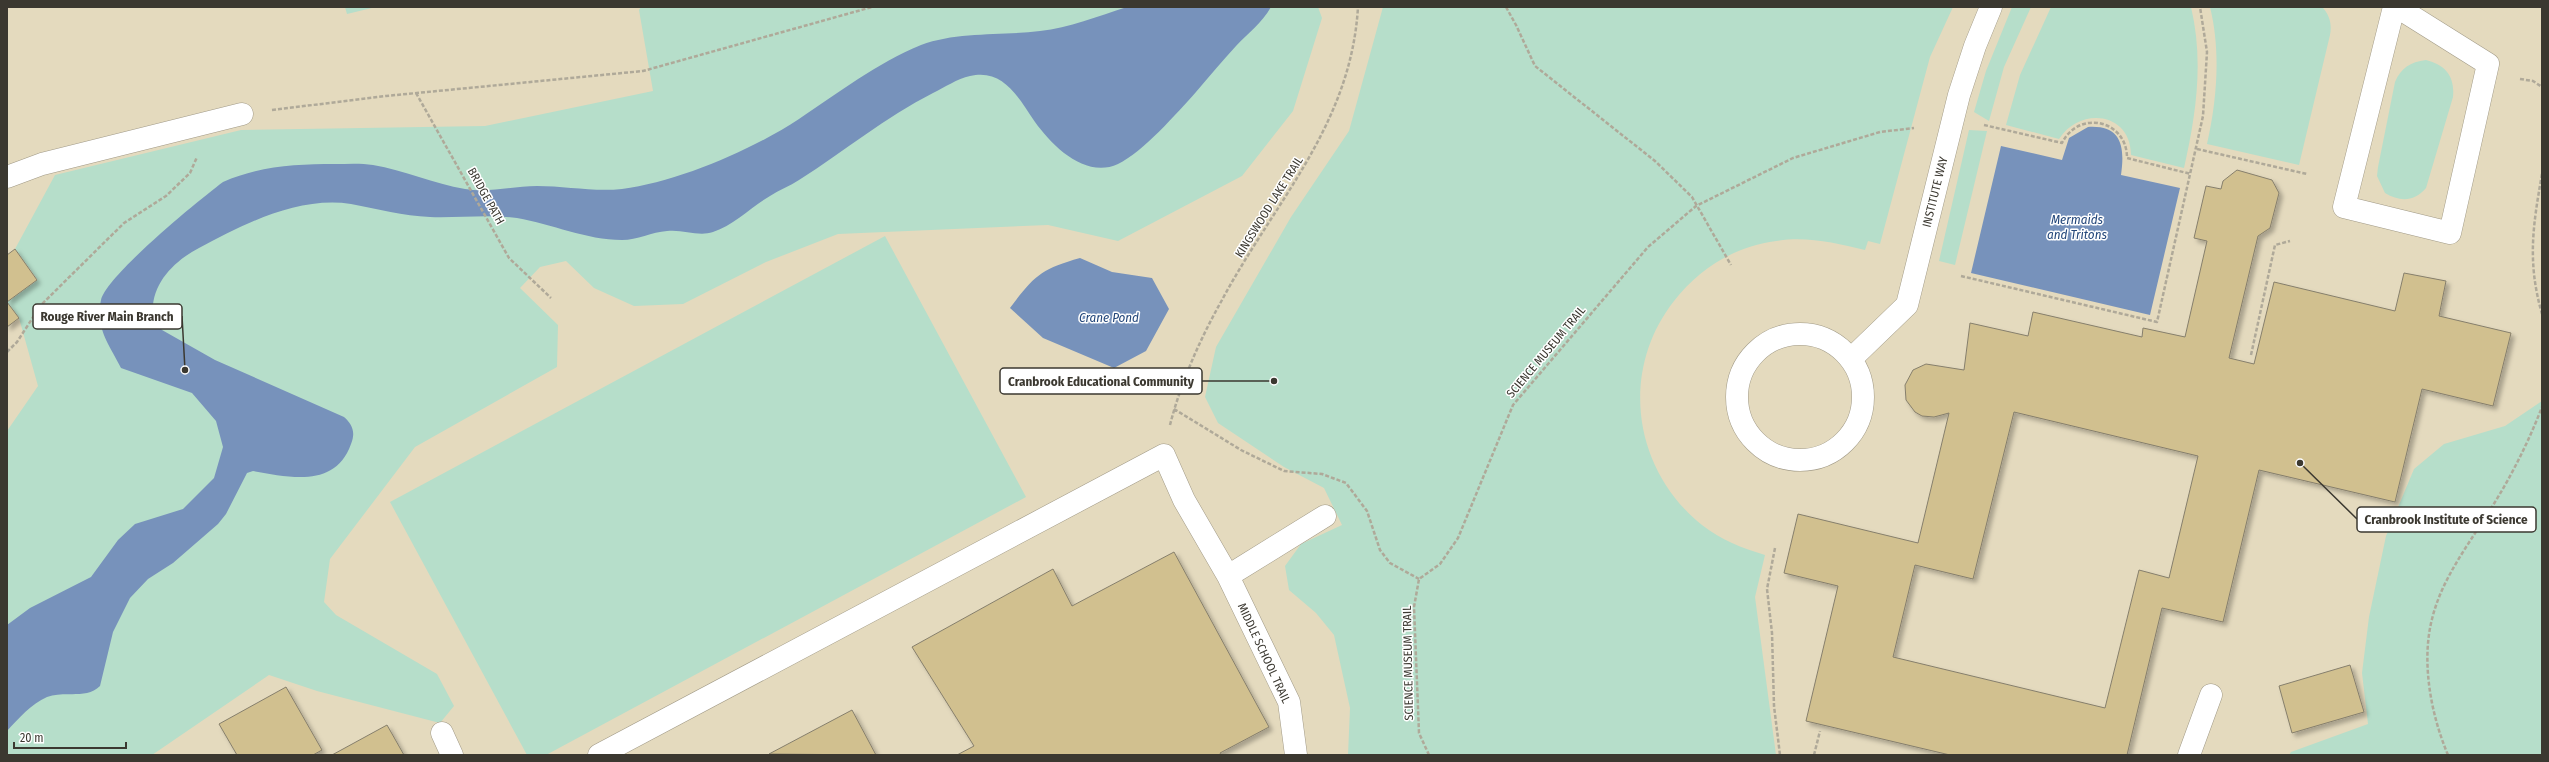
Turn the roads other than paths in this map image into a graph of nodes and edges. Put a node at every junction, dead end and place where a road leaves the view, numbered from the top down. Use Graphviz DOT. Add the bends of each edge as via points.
graph roads {
  1 [pos="1991,7"];
  2 [pos="2394,7"];
  3 [pos="2397,7"];
  4 [pos="242,114"];
  5 [pos="7,177"];
  6 [pos="1851,359"];
  7 [pos="1325,516"];
  8 [pos="1228,576"];
  9 [pos="2211,695"];
  10 [pos="442,733"];
  11 [pos="452,755"];
  12 [pos="599,755"];
  13 [pos="1296,755"];
  14 [pos="2190,755"];
  1 -- 6 [label="street, INSTITUTE WAY" via="1974,46 1959,95 1907,305"];
  2 -- 3 [label="street" via="2344,207 2450,233 2488,64"];
  4 -- 5 [label="street" via="42,164"];
  6 -- 6 [label="street" via="1860,373 1864,389 1864,406 1851,437 1839,448 1824,456 1791,460 1775,456 1749,435 1740,415 1737,388 1747,362 1762,346 1792,334 1809,334 1825,338 1840,347"];
  7 -- 8 [label="street"];
  8 -- 12 [label="street, MIDDLE SCHOOL TRAIL" via="1184,500 1164,455"];
  8 -- 13 [label="street, MIDDLE SCHOOL TRAIL" via="1289,702"];
  9 -- 14 [label="street"];
  10 -- 11 [label="street"];
}
